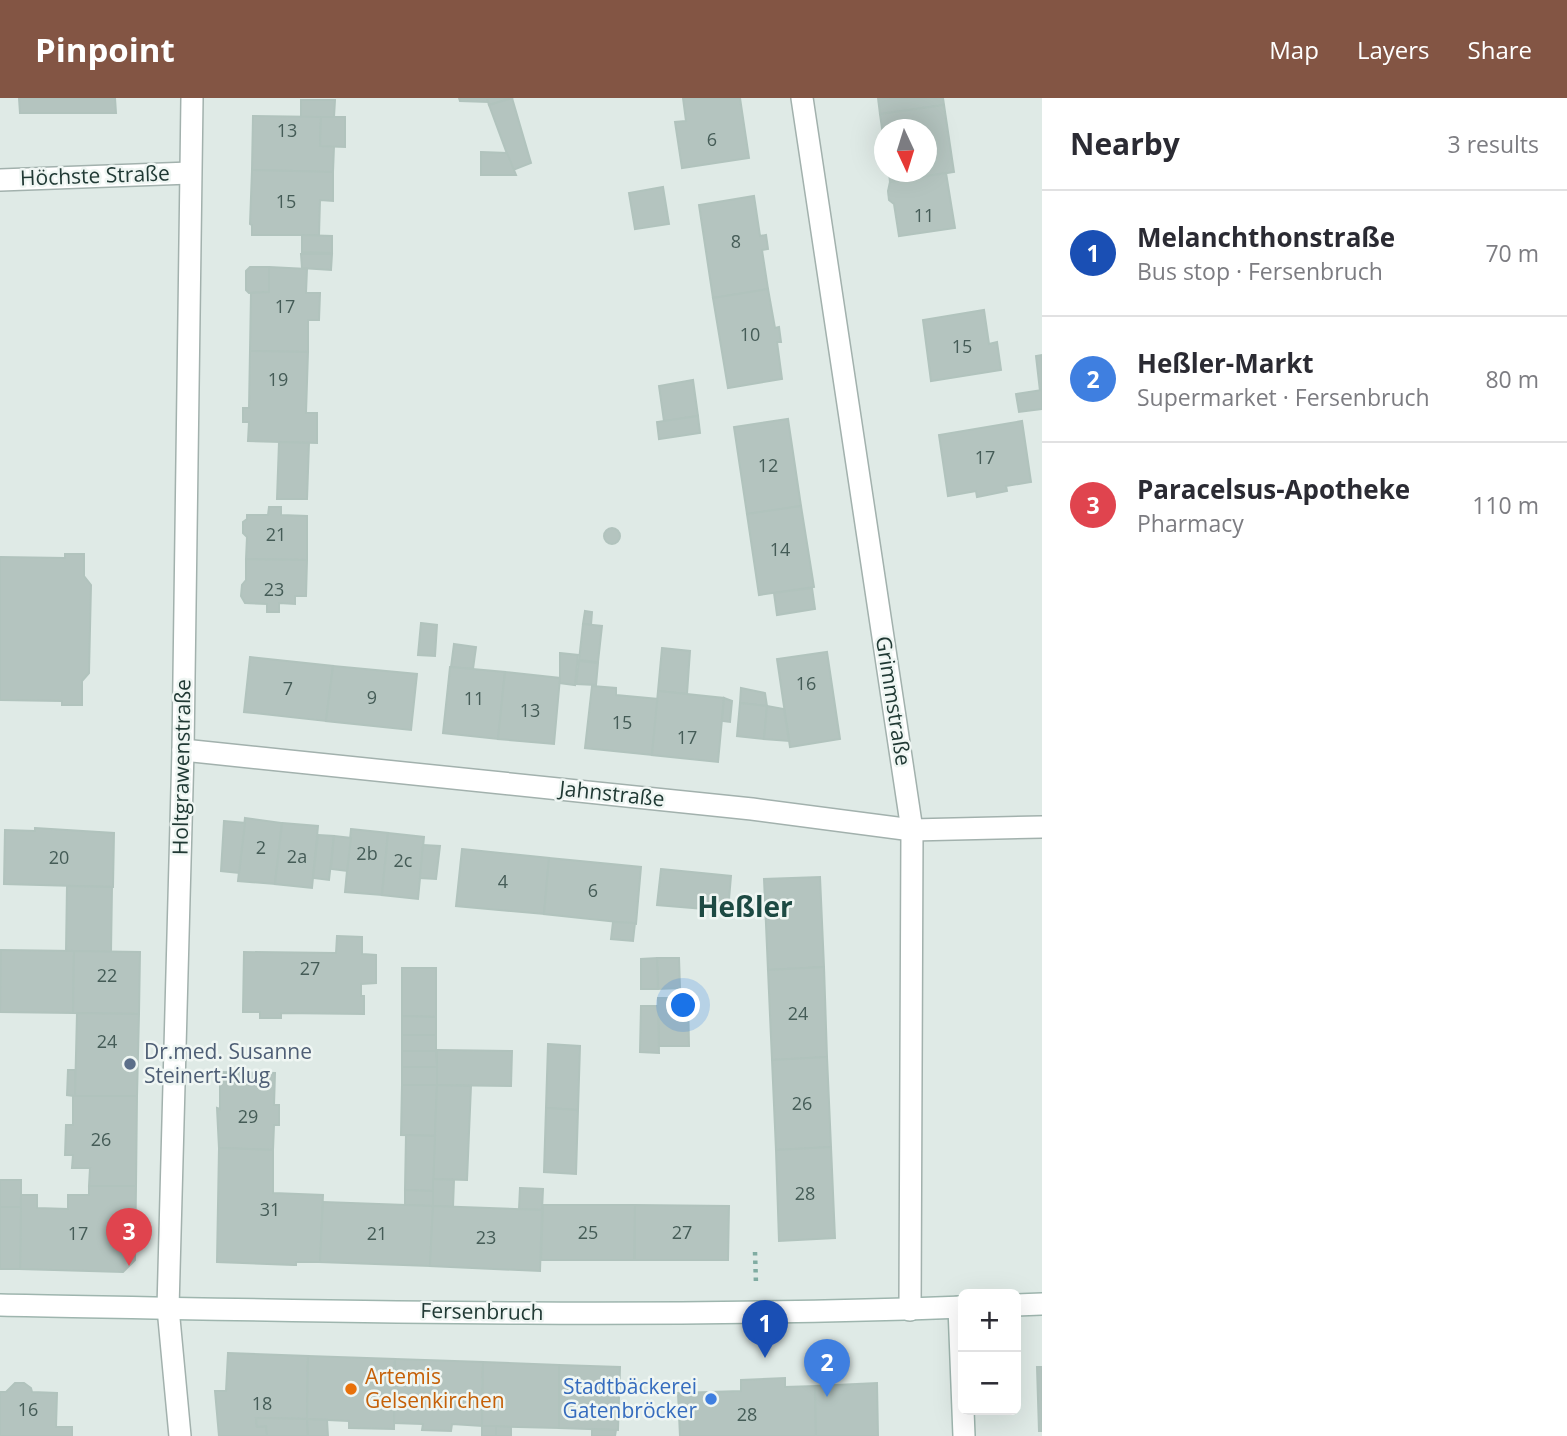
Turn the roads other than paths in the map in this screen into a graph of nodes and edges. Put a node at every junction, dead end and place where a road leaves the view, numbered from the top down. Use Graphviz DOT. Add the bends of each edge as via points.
graph roads {
  1 [pos="192,98"];
  2 [pos="802,98"];
  3 [pos="190,173"];
  4 [pos="0,180"];
  5 [pos="183,750"];
  6 [pos="1042,827"];
  7 [pos="912,830"];
  8 [pos="1042,1304"];
  9 [pos="0,1305"];
  10 [pos="1021,1305"];
  11 [pos="958,1307"];
  12 [pos="168,1308"];
  13 [pos="910,1310"];
  14 [pos="962,1352"];
  15 [pos="180,1436"];
  16 [pos="964,1436"];
  1 -- 3 [label="street, Holtgrawenstraße"];
  2 -- 7 [label="street, Grimmstraße"];
  3 -- 4 [label="street, Höchste Straße"];
  3 -- 5 [label="street, Holtgrawenstraße"];
  5 -- 7 [label="street, Jahnstraße"];
  5 -- 12 [label="street, Holtgrawenstraße"];
  6 -- 7 [label="street, Jahnstraße"];
  7 -- 13 [label="street, Grimmstraße"];
  8 -- 10 [label="street"];
  9 -- 12 [label="street, Fersenbruch"];
  11 -- 13 [label="street, Fersenbruch"];
  12 -- 13 [label="street, Fersenbruch" via="620,1313"];
  12 -- 15 [label="street, Holtgrawenstraße"];
  14 -- 16 [label="street"];
}
